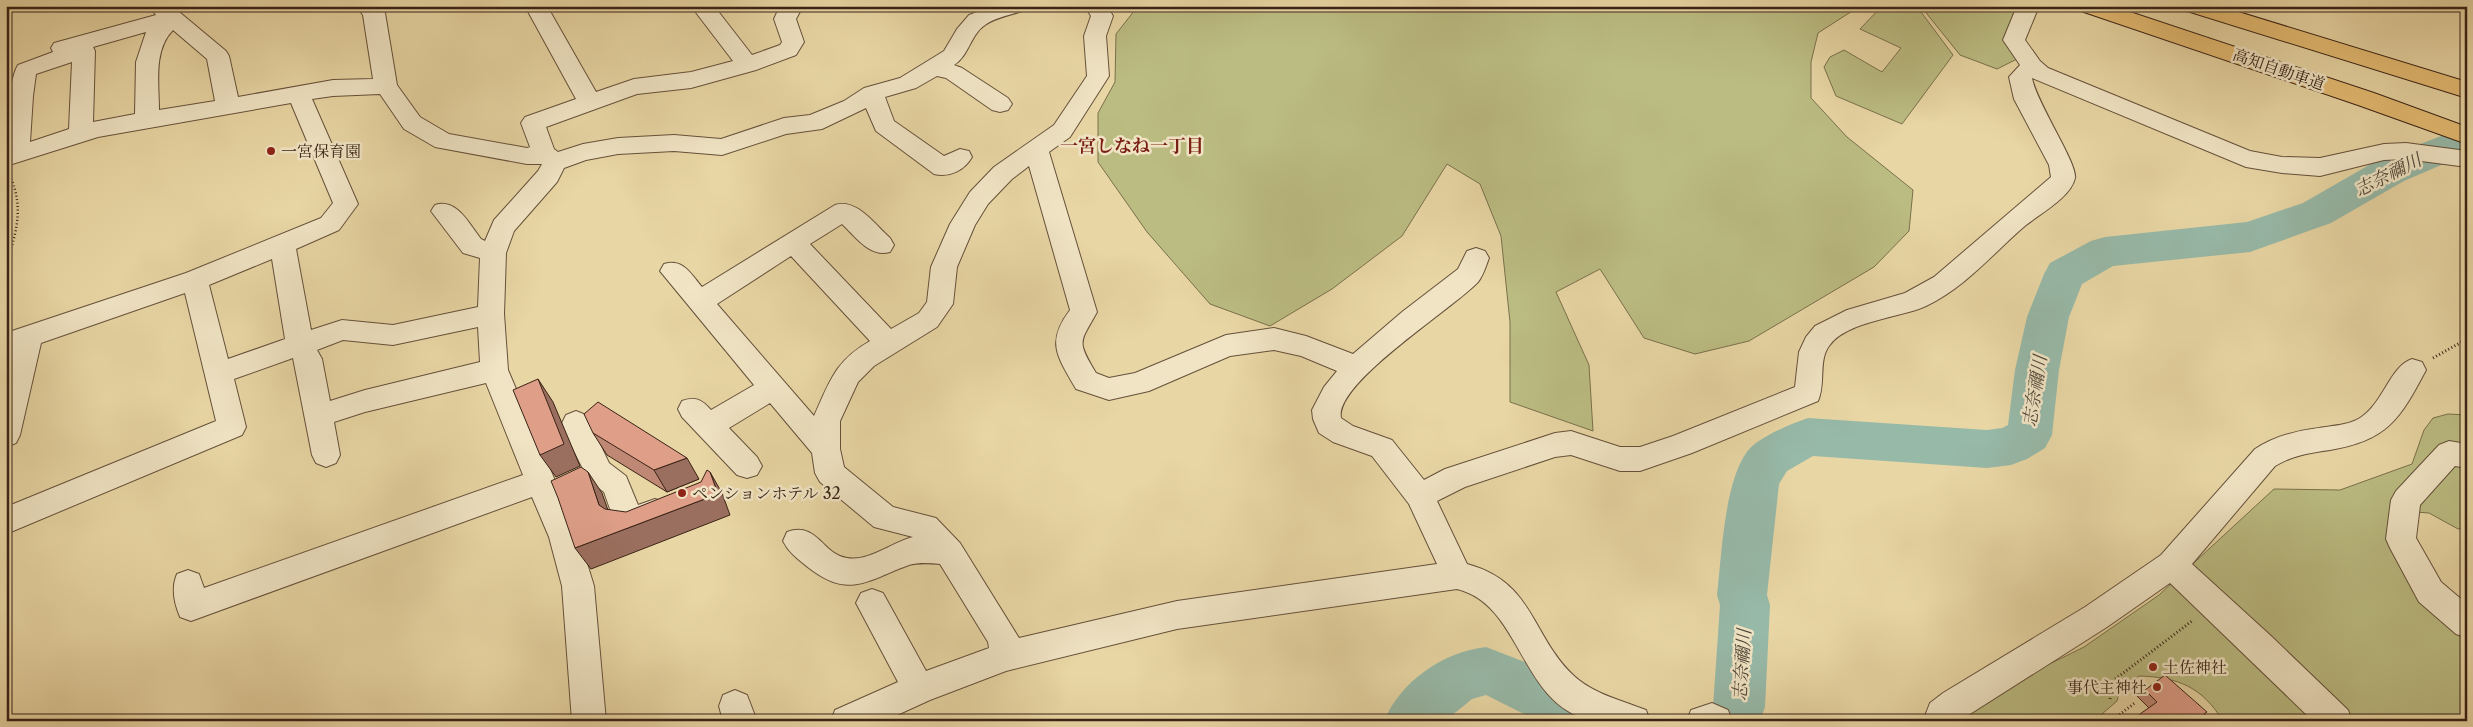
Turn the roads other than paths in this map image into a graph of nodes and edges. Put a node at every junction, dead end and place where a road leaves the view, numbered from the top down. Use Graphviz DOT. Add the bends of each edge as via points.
graph roads {
  1 [pos="367,6"];
  2 [pos="536,6"];
  3 [pos="702,6"];
  4 [pos="792,6"];
  5 [pos="1014,6"];
  6 [pos="1096,6"];
  7 [pos="2028,6"];
  8 [pos="2089,6"];
  9 [pos="2195,6"];
  10 [pos="164,17"];
  11 [pos="136,40"];
  12 [pos="84,52"];
  13 [pos="148,62"];
  14 [pos="748,64"];
  15 [pos="2032,66"];
  16 [pos="935,67"];
  17 [pos="6,68"];
  18 [pos="386,86"];
  19 [pos="2467,90"];
  20 [pos="872,93"];
  21 [pos="299,95"];
  22 [pos="590,103"];
  23 [pos="1000,104"];
  24 [pos="228,107"];
  25 [pos="148,119"];
  26 [pos="81,134"];
  27 [pos="2467,136"];
  28 [pos="1037,151"];
  29 [pos="960,157"];
  30 [pos="549,158"];
  31 [pos="2467,159"];
  32 [pos="12,163"];
  33 [pos="444,211"];
  34 [pos="793,236"];
  35 [pos="282,243"];
  36 [pos="881,246"];
  37 [pos="493,254"];
  38 [pos="1476,258"];
  39 [pos="673,271"];
  40 [pos="195,280"];
  41 [pos="700,301"];
  42 [pos="491,314"];
  43 [pos="18,340"];
  44 [pos="888,344"];
  45 [pos="300,345"];
  46 [pos="1357,367"];
  47 [pos="494,370"];
  48 [pos="2412,370"];
  49 [pos="219,373"];
  50 [pos="774,387"];
  51 [pos="318,416"];
  52 [pos="576,423"];
  53 [pos="6,435"];
  54 [pos="826,448"];
  55 [pos="326,455"];
  56 [pos="2467,456"];
  57 [pos="747,466"];
  58 [pos="615,479"];
  59 [pos="544,488"];
  60 [pos="1420,496"];
  61 [pos="676,504"];
  62 [pos="6,521"];
  63 [pos="798,540"];
  64 [pos="949,552"];
  65 [pos="2172,565"];
  66 [pos="1456,575"];
  67 [pos="188,584"];
  68 [pos="872,603"];
  69 [pos="2467,624"];
  70 [pos="1006,656"];
  71 [pos="919,689"];
  72 [pos="851,720"];
  73 [pos="589,721"];
  74 [pos="1634,721"];
  75 [pos="1703,721"];
  76 [pos="1716,721"];
  77 [pos="1939,721"];
  78 [pos="2336,721"];
  1 -- 18 [label="street" via="374,13"];
  2 -- 22 [label="street"];
  3 -- 14 [label="street"];
  4 -- 14 [label="street" via="785,26 793,42 788,50"];
  5 -- 16 [label="street" via="977,20 964,34 953,56"];
  6 -- 28 [label="street" via="1102,16 1095,36 1098,76 1062,132"];
  7 -- 15 [label="street" via="2014,40"];
  8 -- 27 [label="highway, 高知自動車道"];
  9 -- 19 [label="highway"];
  10 -- 12 [label="street"];
  10 -- 13 [label="street"];
  10 -- 17 [label="street"];
  10 -- 24 [label="street" via="218,56"];
  11 -- 13 [label="street" via="140,41 140,60"];
  12 -- 26 [label="street"];
  12 -- 32 [label="street" via="26,70"];
  13 -- 25 [label="street"];
  14 -- 22 [label="street" via="729,72 691,80 634,87"];
  15 -- 31 [label="street" via="2040,73 2080,91 2246,159 2320,167 2384,152 2406,151"];
  15 -- 60 [label="street" via="2020,77 2026,99 2061,165 2063,178 2049,196 2019,217 1940,286 1914,300 1846,322 1824,333 1812,350 1808,393 1640,459 1620,459 1571,443 1455,478"];
  16 -- 20 [label="street" via="908,83"];
  16 -- 23 [label="street" via="954,73"];
  18 -- 21 [label="street" via="333,88"];
  18 -- 30 [label="street" via="412,123 443,140"];
  20 -- 29 [label="street" via="884,124 943,168"];
  20 -- 30 [label="street" via="852,107 814,123 784,126 722,147 674,142 618,146"];
  21 -- 24 [label="street"];
  21 -- 35 [label="street" via="346,204 330,224"];
  22 -- 30 [label="street" via="533,123"];
  24 -- 25 [label="street"];
  25 -- 26 [label="street"];
  26 -- 32 [label="street"];
  28 -- 44 [label="street" via="1004,173 979,198 963,224 944,267 940,304 928,320"];
  28 -- 46 [label="street" via="1084,312 1069,330 1068,345 1086,381 1109,389 1139,384 1226,346 1274,339 1306,347"];
  30 -- 37 [label="street" via="548,176 503,227"];
  33 -- 37 [label="street" via="472,246"];
  34 -- 36 [label="street" via="844,211"];
  34 -- 41 [label="street"];
  34 -- 44 [label="street"];
  35 -- 40 [label="street"];
  35 -- 45 [label="street"];
  37 -- 42 [label="street"];
  38 -- 46 [label="street" via="1470,275"];
  39 -- 41 [label="street"];
  40 -- 43 [label="street"];
  40 -- 49 [label="street"];
  41 -- 50 [label="street"];
  42 -- 45 [label="street" via="393,335 342,330"];
  42 -- 47 [label="street"];
  43 -- 53 [label="street"];
  44 -- 54 [label="street" via="864,358 847,375 826,421"];
  45 -- 49 [label="street"];
  45 -- 51 [label="street" via="308,359"];
  46 -- 60 [label="street" via="1330,400 1325,413 1329,425 1342,434 1382,448"];
  47 -- 51 [label="street" via="365,401"];
  47 -- 59 [label="street"];
  48 -- 65 [label="street" via="2383,415 2370,427 2286,447 2260,460 2256,469"];
  49 -- 62 [label="street" via="232,427"];
  50 -- 54 [label="street"];
  50 -- 57 [label="street" via="700,417"];
  51 -- 55 [label="street"];
  52 -- 58 [label="street" via="578,431"];
  54 -- 64 [label="street" via="830,473 885,518 925,527"];
  56 -- 69 [label="street" via="2449,453 2406,500 2401,539 2430,592"];
  58 -- 59 [label="street"];
  58 -- 61 [label="street" via="626,517 640,518"];
  59 -- 67 [label="street" via="191,607"];
  59 -- 73 [label="street" via="564,537 578,586"];
  60 -- 66 [label="street"];
  63 -- 64 [label="street" via="832,567 847,572 870,570 908,552 925,549"];
  64 -- 70 [label="street" via="1004,639"];
  65 -- 77 [label="street" via="2096,617 1955,704 1942,714"];
  65 -- 78 [label="street"];
  66 -- 70 [label="street" via="1177,615"];
  66 -- 74 [label="street" via="1481,583 1498,595 1516,616 1556,681 1572,695"];
  68 -- 71 [label="street"];
  70 -- 71 [label="street"];
  71 -- 72 [label="street"];
  75 -- 76 [label="street"];
}
